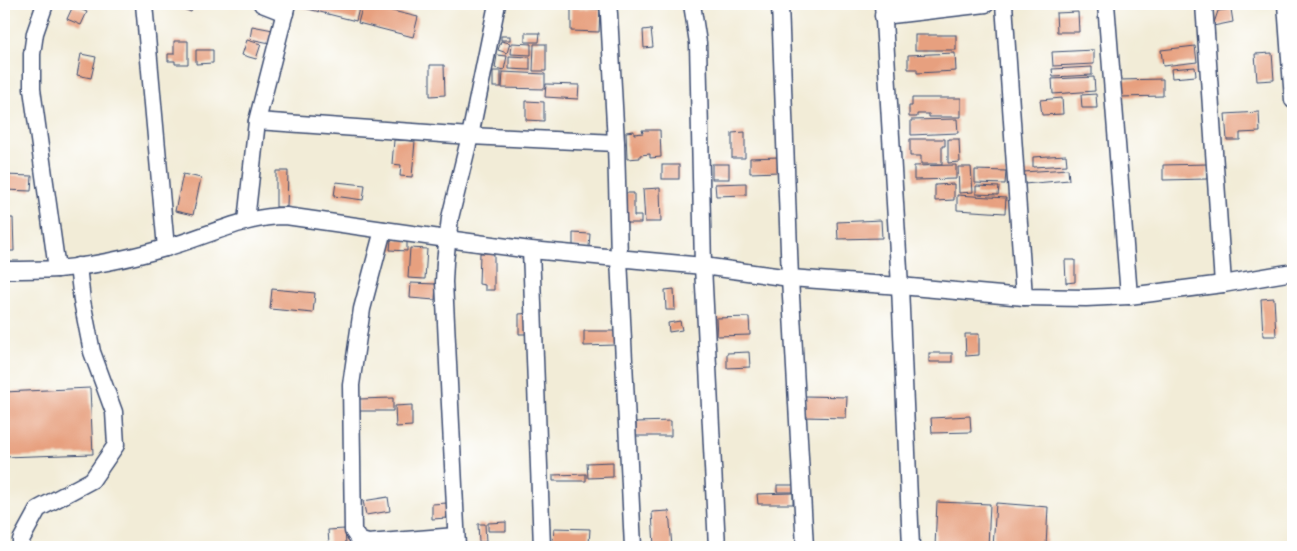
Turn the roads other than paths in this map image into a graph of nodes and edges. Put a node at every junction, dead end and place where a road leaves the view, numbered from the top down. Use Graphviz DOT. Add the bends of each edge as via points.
graph roads {
  1 [pos="45,4"];
  2 [pos="144,4"];
  3 [pos="262,4"];
  4 [pos="497,4"];
  5 [pos="608,4"];
  6 [pos="692,4"];
  7 [pos="780,4"];
  8 [pos="986,4"];
  9 [pos="1004,4"];
  10 [pos="1106,4"];
  11 [pos="1204,4"];
  12 [pos="1286,4"];
  13 [pos="286,8"];
  14 [pos="883,10"];
  15 [pos="1293,100"];
  16 [pos="257,121"];
  17 [pos="470,136"];
  18 [pos="616,144"];
  19 [pos="246,221"];
  20 [pos="383,230"];
  21 [pos="447,239"];
  22 [pos="166,248"];
  23 [pos="531,250"];
  24 [pos="619,258"];
  25 [pos="78,266"];
  26 [pos="703,266"];
  27 [pos="58,269"];
  28 [pos="4,270"];
  29 [pos="1293,272"];
  30 [pos="790,278"];
  31 [pos="1223,284"];
  32 [pos="900,286"];
  33 [pos="1129,296"];
  34 [pos="1024,297"];
  35 [pos="456,542"];
  36 [pos="21,547"];
  37 [pos="542,547"];
  38 [pos="633,547"];
  39 [pos="717,547"];
  40 [pos="805,547"];
  41 [pos="911,547"];
  1 -- 27 [label="street" via="35,33 32,89"];
  2 -- 22 [label="street"];
  3 -- 13 [label="street"];
  4 -- 17 [label="street"];
  5 -- 18 [label="street"];
  6 -- 26 [label="street" via="698,43"];
  7 -- 30 [label="street"];
  8 -- 14 [label="street"];
  9 -- 34 [label="street"];
  10 -- 33 [label="street"];
  11 -- 31 [label="street"];
  12 -- 15 [label="street"];
  13 -- 16 [label="street"];
  14 -- 32 [label="street"];
  16 -- 17 [label="street"];
  16 -- 19 [label="street"];
  17 -- 18 [label="street"];
  17 -- 21 [label="street"];
  18 -- 24 [label="street"];
  19 -- 20 [label="street" via="286,216"];
  19 -- 22 [label="street"];
  20 -- 21 [label="street"];
  20 -- 35 [label="street" via="362,309 351,385 353,531 359,540 368,543"];
  21 -- 23 [label="street"];
  21 -- 35 [label="street" via="444,282"];
  22 -- 25 [label="street"];
  23 -- 24 [label="street"];
  23 -- 37 [label="street"];
  24 -- 26 [label="street"];
  24 -- 38 [label="street"];
  25 -- 27 [label="street"];
  25 -- 36 [label="street" via="92,352 114,412 116,445 92,480 38,509 21,540"];
  26 -- 30 [label="street"];
  26 -- 39 [label="street"];
  27 -- 28 [label="street"];
  29 -- 31 [label="street"];
  30 -- 32 [label="street"];
  30 -- 40 [label="street"];
  31 -- 33 [label="street"];
  32 -- 34 [label="street"];
  32 -- 41 [label="street"];
  33 -- 34 [label="street"];
}
